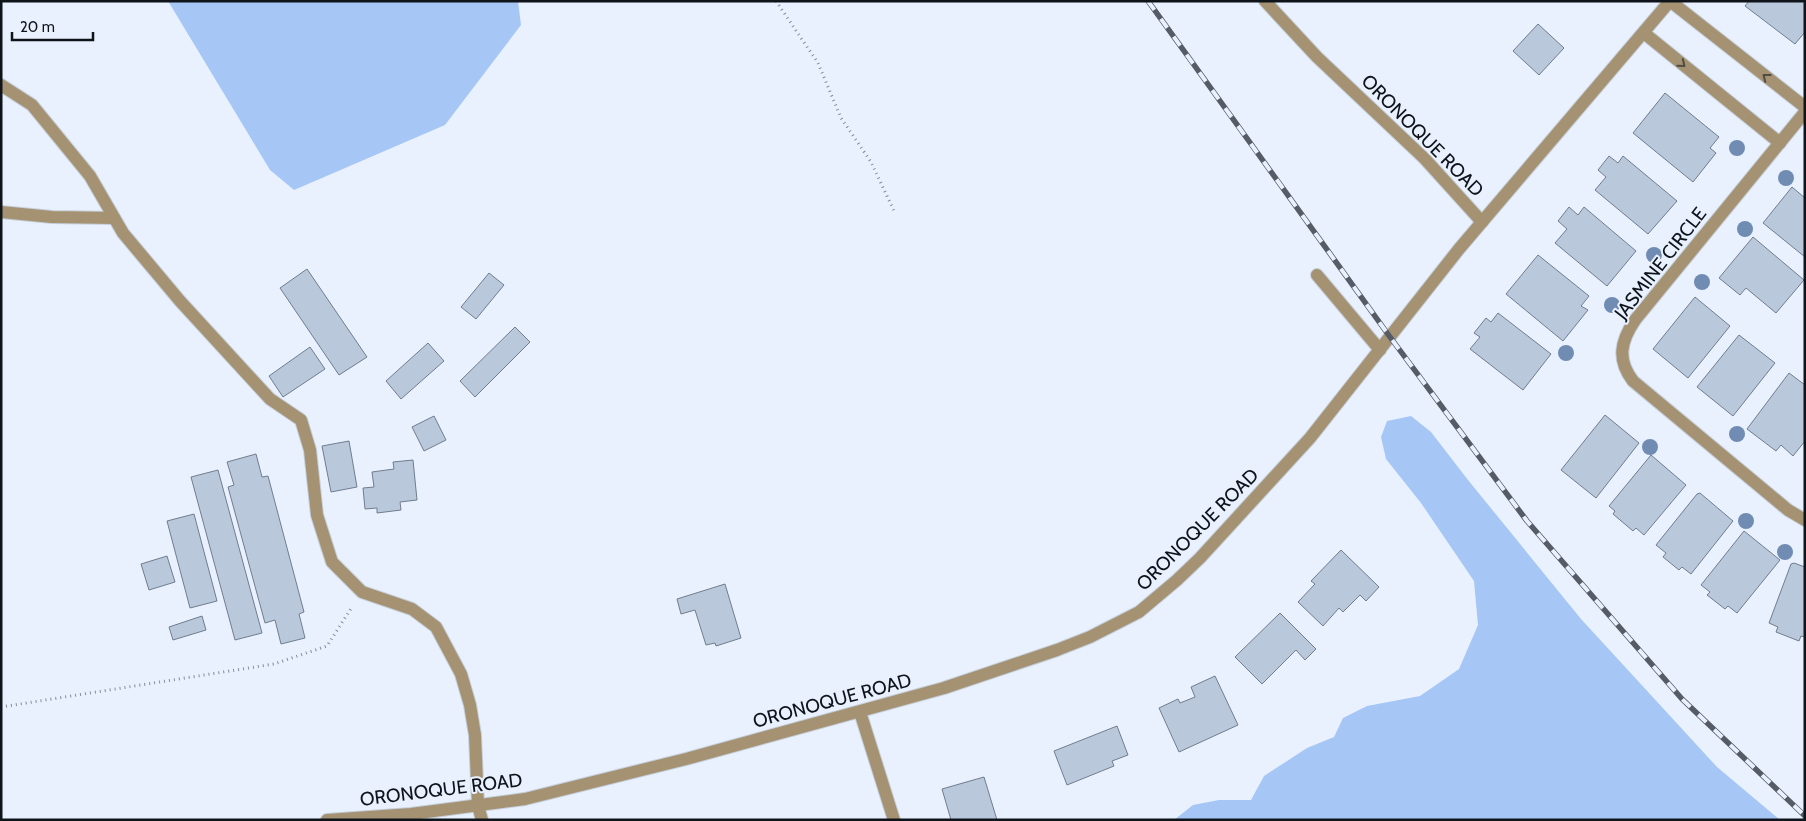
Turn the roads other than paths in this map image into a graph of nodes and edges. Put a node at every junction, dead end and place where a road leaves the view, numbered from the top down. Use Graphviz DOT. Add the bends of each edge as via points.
graph roads {
  1 [pos="1265,1"];
  2 [pos="1670,1"];
  3 [pos="1644,34"];
  4 [pos="1,86"];
  5 [pos="1805,107"];
  6 [pos="1805,112"];
  7 [pos="1780,144"];
  8 [pos="1,212"];
  9 [pos="114,218"];
  10 [pos="1482,222"];
  11 [pos="1317,275"];
  12 [pos="1380,350"];
  13 [pos="1805,520"];
  14 [pos="860,712"];
  15 [pos="478,806"];
  16 [pos="327,820"];
  17 [pos="482,820"];
  18 [pos="894,820"];
  1 -- 10 [label="street, ORONOQUE ROAD" via="1317,57 1419,154"];
  2 -- 3 [label="street"];
  5 -- 2 [label="street, one-way"];
  3 -- 7 [label="street, one-way"];
  3 -- 10 [label="street"];
  4 -- 9 [label="street" via="32,105 90,176"];
  6 -- 7 [label="street, JASMINE CIRCLE"];
  7 -- 13 [label="street, JASMINE CIRCLE" via="1629,328 1622,359 1633,381 1788,510"];
  8 -- 9 [label="street"];
  9 -- 15 [label="street" via="180,301 250,377 270,398 301,420 310,450 317,515 332,562 362,592 412,609 436,627 461,674 470,705"];
  10 -- 12 [label="street, ORONOQUE ROAD"];
  11 -- 12 [label="street"];
  12 -- 14 [label="street, ORONOQUE ROAD" via="1261,493 1200,558 1140,612 1032,659"];
  14 -- 15 [label="street, ORONOQUE ROAD" via="564,790"];
  14 -- 18 [label="street"];
  15 -- 16 [label="street, ORONOQUE ROAD"];
  15 -- 17 [label="street"];
}
